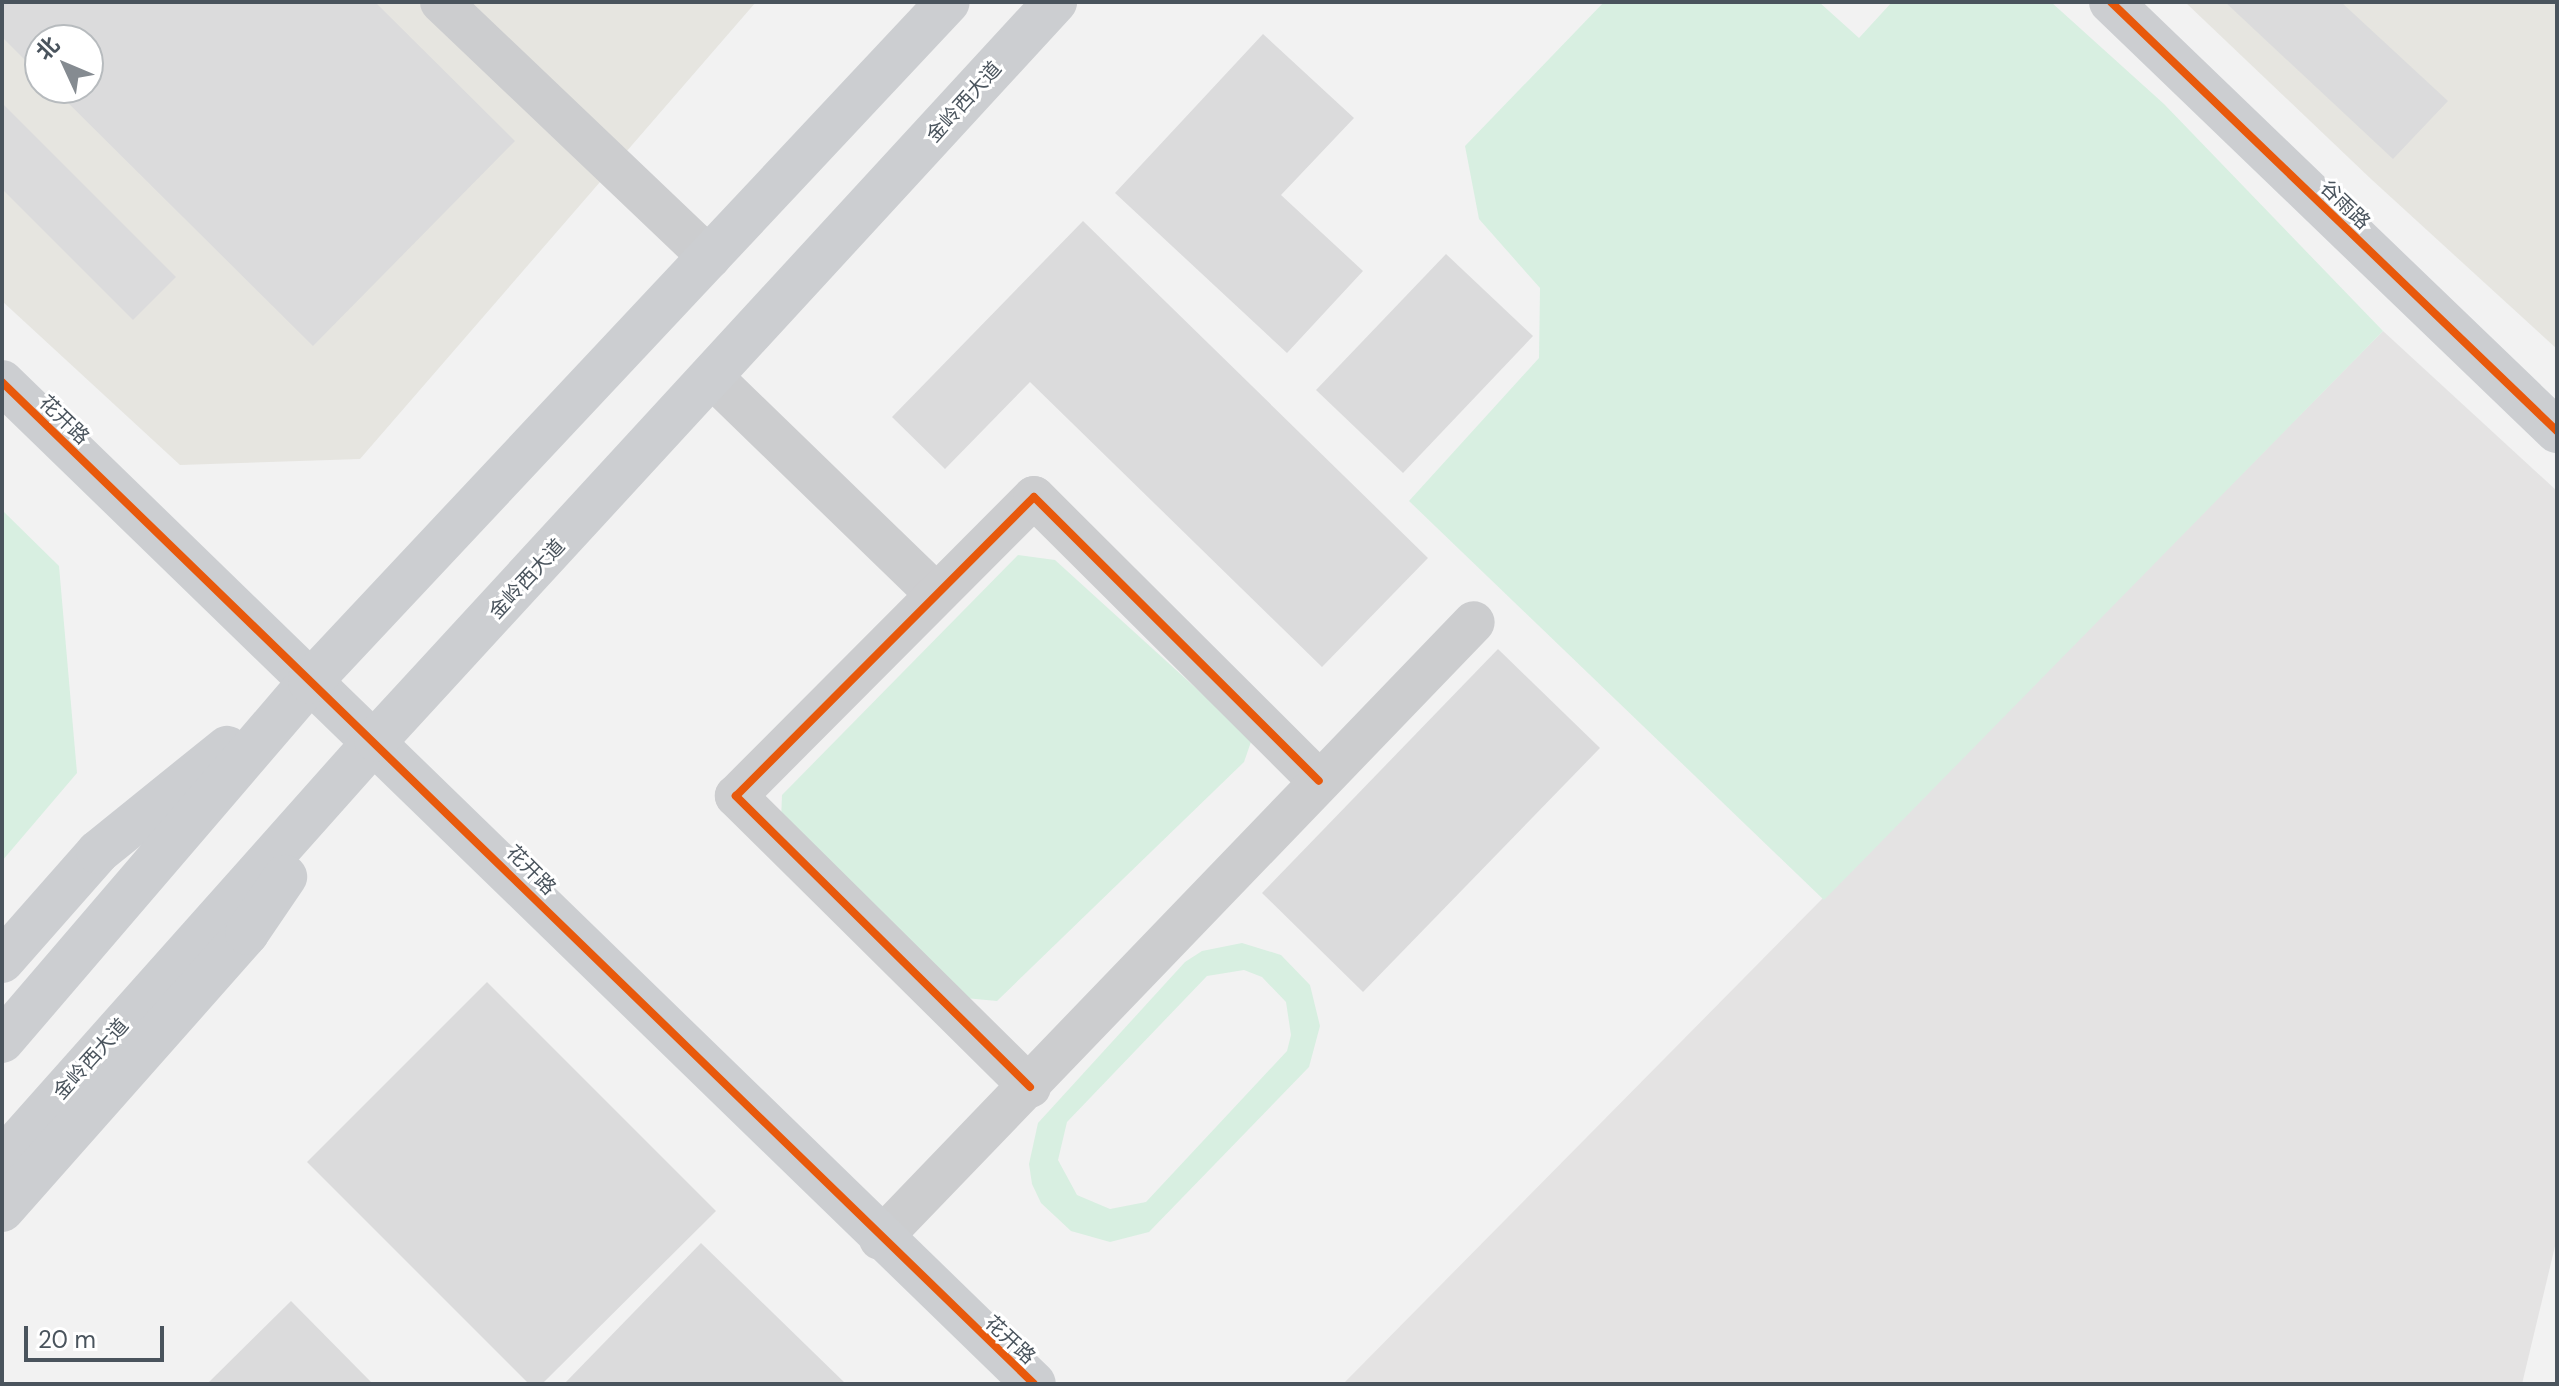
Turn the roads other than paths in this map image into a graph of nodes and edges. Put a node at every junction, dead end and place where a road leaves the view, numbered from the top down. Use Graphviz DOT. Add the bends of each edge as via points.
graph roads {
  1 [pos="441,2"];
  2 [pos="948,2"];
  3 [pos="1055,2"];
  4 [pos="2111,2"];
  5 [pos="710,258"];
  6 [pos="714,379"];
  7 [pos="2,382"];
  8 [pos="2557,431"];
  9 [pos="934,592"];
  10 [pos="1474,622"];
  11 [pos="310,682"];
  12 [pos="376,740"];
  13 [pos="1319,781"];
  14 [pos="2,961"];
  15 [pos="2,1041"];
  16 [pos="1030,1087"];
  17 [pos="2,1160"];
  18 [pos="2,1210"];
  19 [pos="880,1239"];
  20 [pos="1034,1384"];
  1 -- 5 [label="street"];
  2 -- 5 [label="street"];
  3 -- 6 [label="street, 金岭西大道"];
  4 -- 8 [label="street, 谷雨路"];
  5 -- 11 [label="street"];
  6 -- 9 [label="street"];
  6 -- 12 [label="street, 金岭西大道"];
  7 -- 11 [label="street, 花开路"];
  9 -- 13 [label="street" via="1034,497"];
  9 -- 16 [label="street" via="736,796"];
  10 -- 13 [label="street"];
  11 -- 12 [label="street, 花开路"];
  11 -- 14 [label="street" via="98,852"];
  11 -- 15 [label="street"];
  12 -- 17 [label="street, 金岭西大道"];
  12 -- 18 [label="street" via="247,933"];
  12 -- 19 [label="street, 花开路"];
  13 -- 16 [label="street"];
  16 -- 19 [label="street"];
  19 -- 20 [label="street, 花开路"];
}
